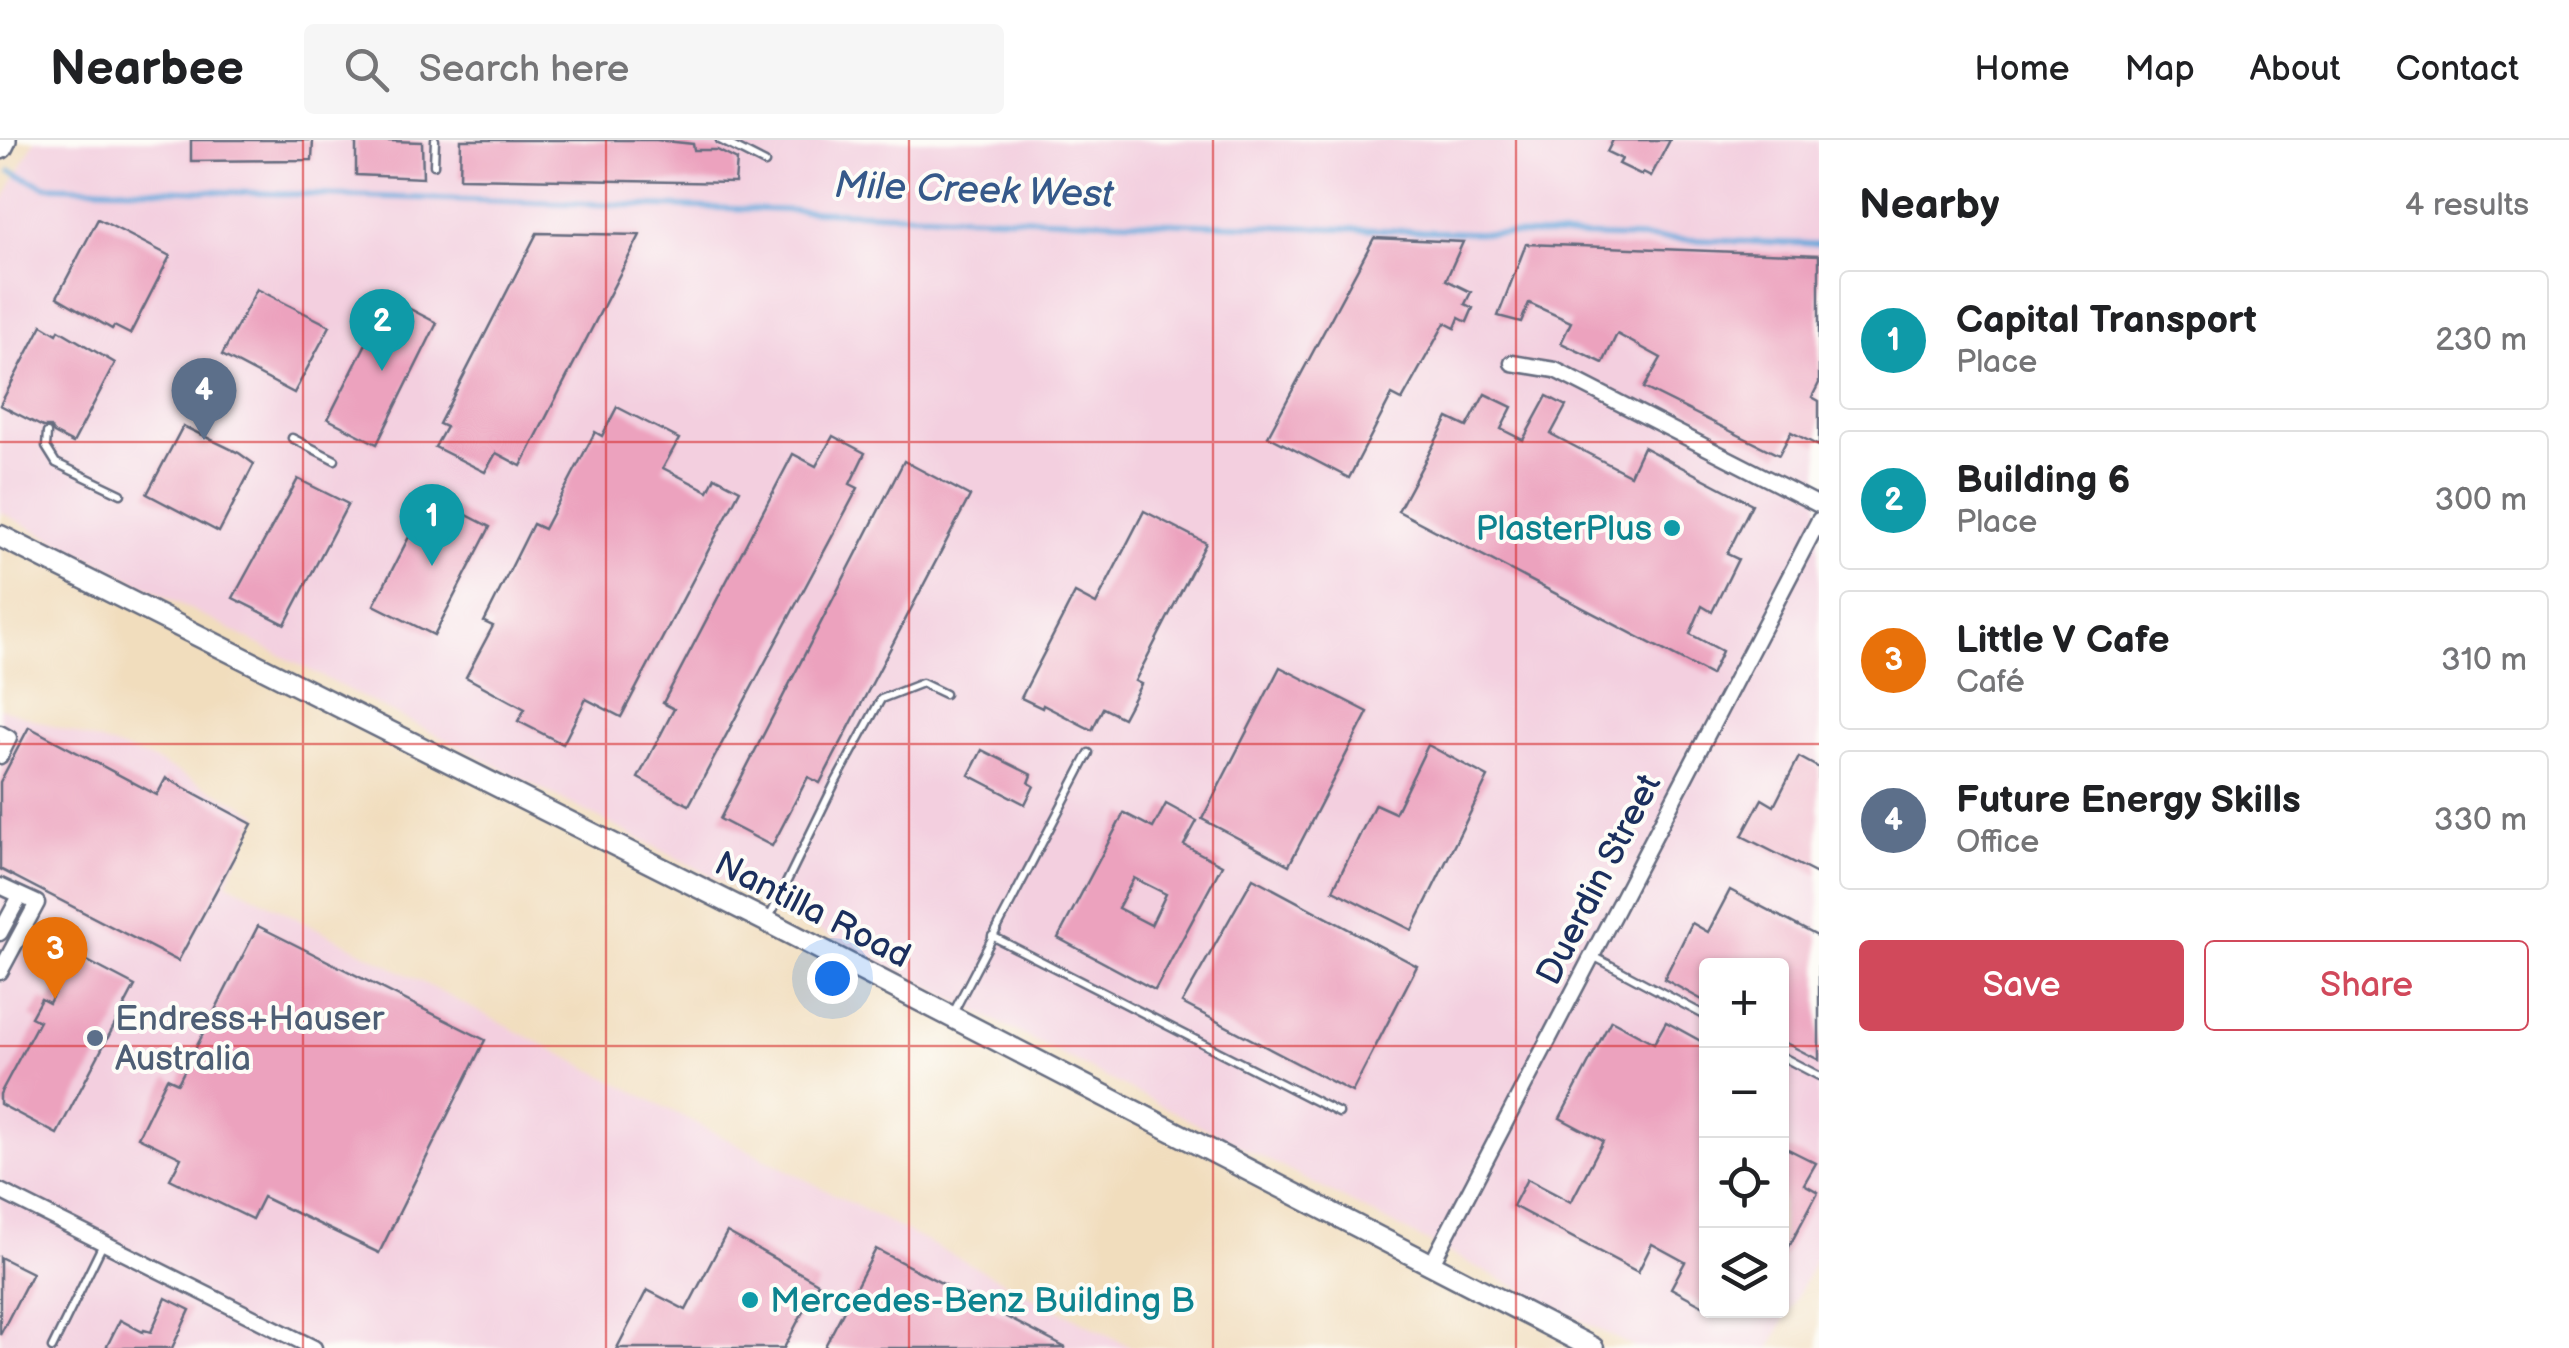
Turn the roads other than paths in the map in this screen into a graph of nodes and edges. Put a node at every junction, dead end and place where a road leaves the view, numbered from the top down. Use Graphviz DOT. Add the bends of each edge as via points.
graph roads {
  1 [pos="434,140"];
  2 [pos="720,140"];
  3 [pos="765,163"];
  4 [pos="434,165"];
  5 [pos="1512,363"];
  6 [pos="47,433"];
  7 [pos="292,438"];
  8 [pos="335,460"];
  9 [pos="121,494"];
  10 [pos="1819,506"];
  11 [pos="1819,520"];
  12 [pos="0,536"];
  13 [pos="945,694"];
  14 [pos="0,734"];
  15 [pos="1089,754"];
  16 [pos="0,756"];
  17 [pos="0,886"];
  18 [pos="20,896"];
  19 [pos="768,922"];
  20 [pos="0,933"];
  21 [pos="992,936"];
  22 [pos="1592,956"];
  23 [pos="0,972"];
  24 [pos="1699,1012"];
  25 [pos="952,1016"];
  26 [pos="1789,1060"];
  27 [pos="1819,1076"];
  28 [pos="1339,1113"];
  29 [pos="0,1191"];
  30 [pos="103,1243"];
  31 [pos="1432,1265"];
  32 [pos="52,1348"];
  33 [pos="314,1348"];
  34 [pos="1593,1348"];
  1 -- 4 [label="lane"];
  2 -- 3 [label="lane"];
  5 -- 10 [label="street" via="1555,370"];
  6 -- 9 [label="lane" via="46,448 56,463"];
  7 -- 8 [label="lane"];
  11 -- 22 [label="street, Duerdin Street"];
  12 -- 19 [label="street, Nantilla Road"];
  13 -- 19 [label="lane" via="922,682 882,699"];
  14 -- 16 [label="street" via="10,738"];
  15 -- 21 [label="lane"];
  17 -- 18 [label="street"];
  18 -- 20 [label="street"];
  18 -- 23 [label="street" via="37,903"];
  19 -- 25 [label="street, Nantilla Road"];
  21 -- 25 [label="lane"];
  21 -- 28 [label="lane"];
  22 -- 24 [label="lane"];
  22 -- 31 [label="street, Duerdin Street"];
  25 -- 31 [label="street, Nantilla Road"];
  26 -- 27 [label="lane"];
  29 -- 30 [label="street"];
  30 -- 32 [label="lane"];
  30 -- 33 [label="street"];
  31 -- 34 [label="street, Nantilla Road"];
}
